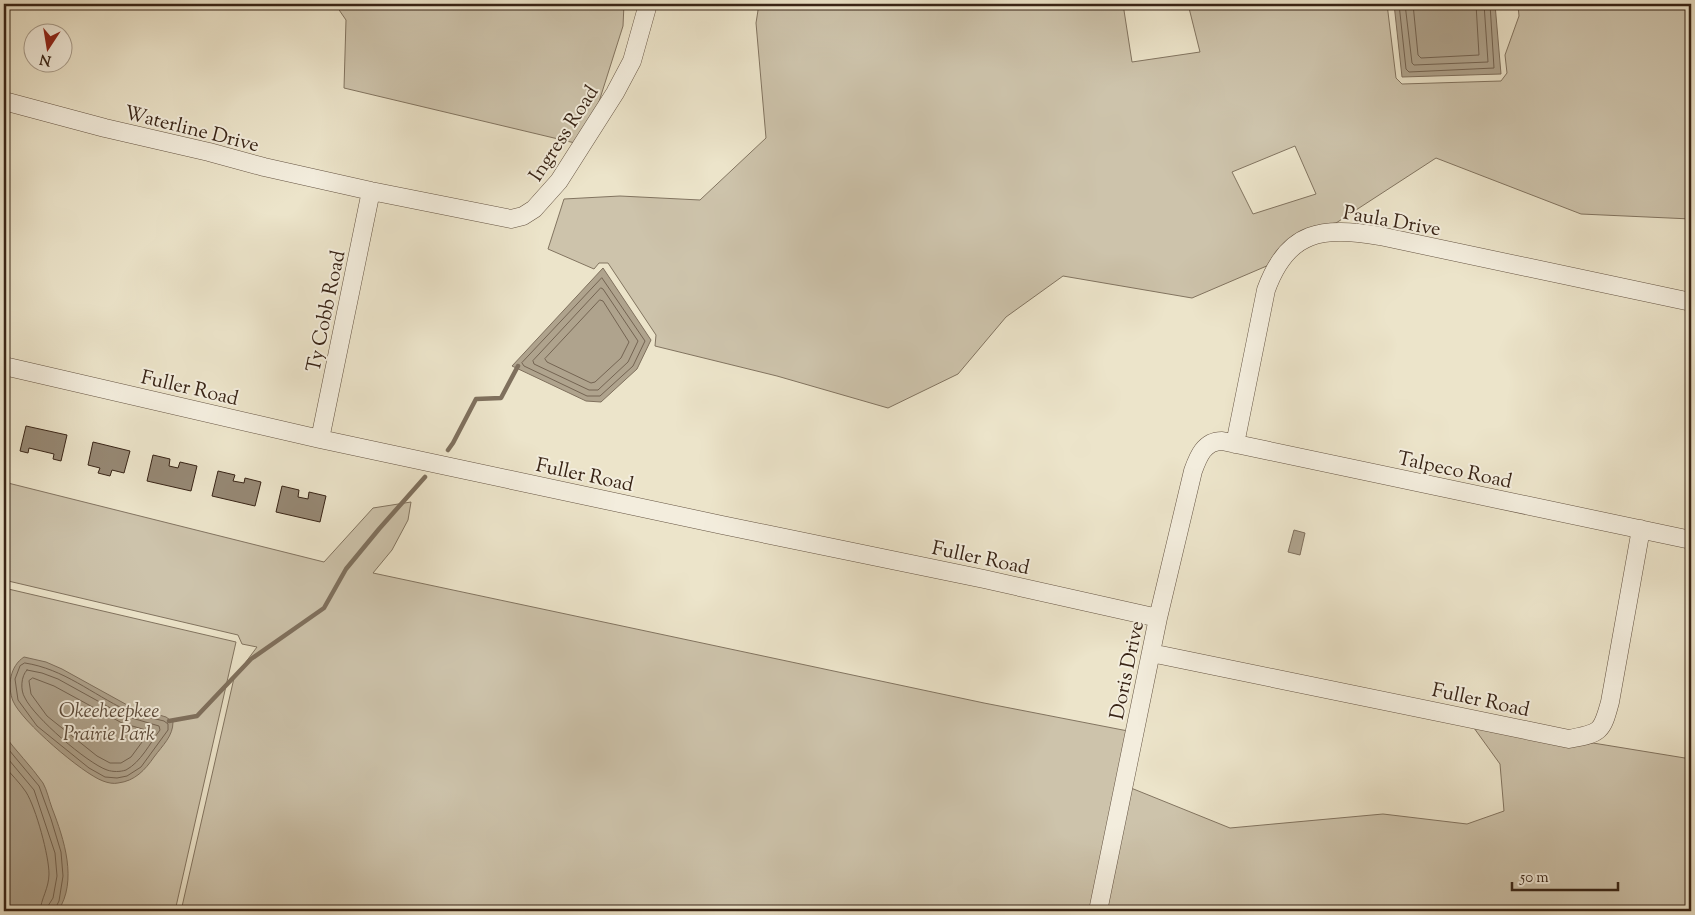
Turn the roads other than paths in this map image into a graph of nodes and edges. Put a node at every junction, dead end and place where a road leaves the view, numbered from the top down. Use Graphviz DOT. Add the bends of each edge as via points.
graph roads {
  1 [pos="648,4"];
  2 [pos="4,101"];
  3 [pos="371,191"];
  4 [pos="1691,302"];
  5 [pos="4,366"];
  6 [pos="320,439"];
  7 [pos="1210,443"];
  8 [pos="1235,444"];
  9 [pos="1641,529"];
  10 [pos="1691,540"];
  11 [pos="1158,618"];
  12 [pos="1151,653"];
  13 [pos="1098,911"];
  1 -- 3 [label="street, Ingress Road" via="632,61 615,93 559,181 534,209 511,219 498,218"];
  2 -- 3 [label="street, Waterline Drive"];
  3 -- 6 [label="street, Ty Cobb Road"];
  4 -- 8 [label="street, Paula Drive" via="1380,236 1332,231 1317,234 1288,252 1272,274"];
  5 -- 6 [label="street, Fuller Road"];
  6 -- 11 [label="street, Fuller Road"];
  7 -- 8 [label="street, Talpeco Road"];
  7 -- 11 [label="street, Doris Drive" via="1199,454 1193,471"];
  8 -- 9 [label="street, Talpeco Road"];
  9 -- 10 [label="street, Talpeco Road"];
  9 -- 12 [label="street, Fuller Road" via="1610,702 1604,725 1590,735 1569,739"];
  11 -- 12 [label="street, Doris Drive"];
  12 -- 13 [label="street, Doris Drive"];
}
